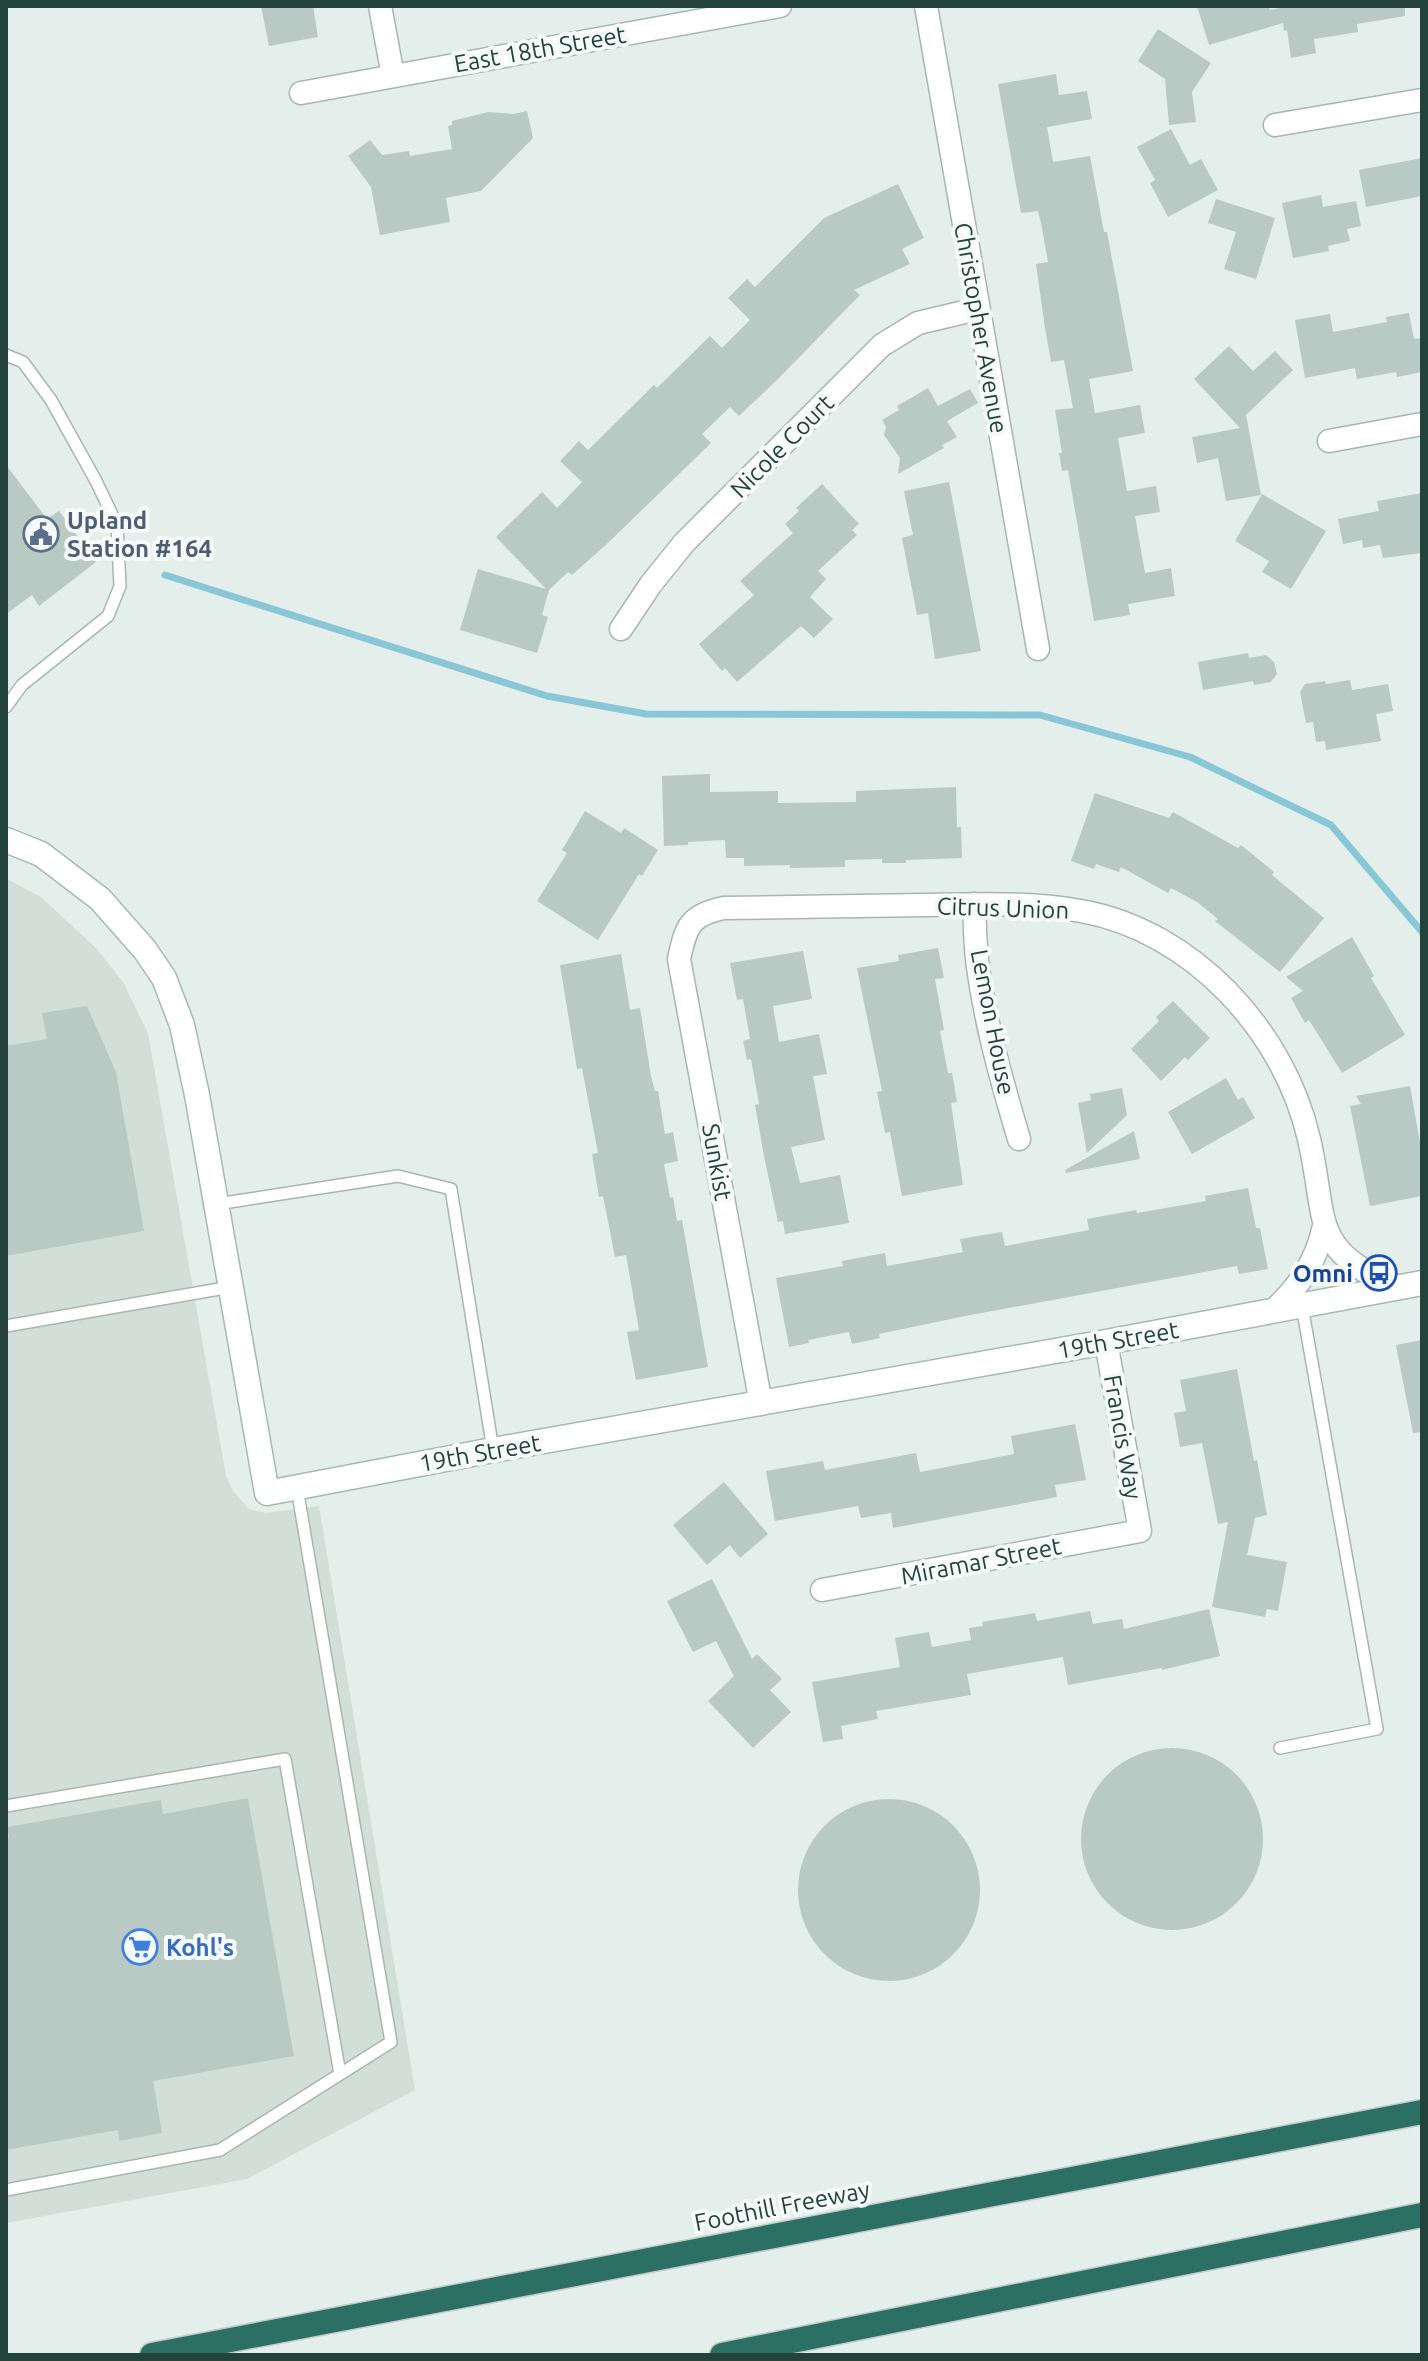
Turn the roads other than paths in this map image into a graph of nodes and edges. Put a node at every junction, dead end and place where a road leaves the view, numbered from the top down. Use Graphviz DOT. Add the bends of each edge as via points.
graph roads {
  1 [pos="380,6"];
  2 [pos="780,6"];
  3 [pos="926,6"];
  4 [pos="711,12"];
  5 [pos="393,76"];
  6 [pos="301,93"];
  7 [pos="1422,100"];
  8 [pos="1275,125"];
  9 [pos="977,309"];
  10 [pos="6,355"];
  11 [pos="1422,424"];
  12 [pos="1329,441"];
  13 [pos="621,629"];
  14 [pos="1038,649"];
  15 [pos="7,702"];
  16 [pos="6,840"];
  17 [pos="974,904"];
  18 [pos="692,922"];
  19 [pos="1019,1139"];
  20 [pos="217,1204"];
  21 [pos="1324,1226"];
  22 [pos="1422,1283"];
  23 [pos="232,1287"];
  24 [pos="1398,1287"];
  25 [pos="1302,1305"];
  26 [pos="1274,1310"];
  27 [pos="6,1326"];
  28 [pos="1106,1342"];
  29 [pos="761,1404"];
  30 [pos="493,1450"];
  31 [pos="296,1487"];
  32 [pos="1140,1531"];
  33 [pos="822,1590"];
  34 [pos="1280,1748"];
  35 [pos="6,1806"];
  36 [pos="340,2074"];
  37 [pos="1422,2112"];
  38 [pos="6,2190"];
  39 [pos="1422,2215"];
  40 [pos="152,2355"];
  41 [pos="722,2355"];
  1 -- 5 [label="street"];
  2 -- 4 [label="street, East 18th Street"];
  3 -- 9 [label="street, Christopher Avenue"];
  4 -- 5 [label="street, East 18th Street"];
  5 -- 6 [label="street, East 18th Street"];
  7 -- 8 [label="street"];
  9 -- 13 [label="street, Nicole Court" via="918,323 882,345 684,543"];
  9 -- 14 [label="street, Christopher Avenue"];
  10 -- 15 [label="lane" via="23,362 51,400 96,481 117,525 120,586 108,616"];
  11 -- 12 [label="street"];
  16 -- 20 [label="main road, 19th Street" via="41,854 100,899 164,978 182,1025"];
  17 -- 18 [label="street, Citrus Union" via="724,908 704,912"];
  17 -- 19 [label="street, Lemon House" via="985,1009"];
  17 -- 21 [label="street, Citrus Union" via="1084,911 1173,947 1209,974 1264,1035 1286,1071 1310,1141"];
  18 -- 29 [label="street, Sunkist" via="679,959"];
  20 -- 23 [label="main road, 19th Street"];
  20 -- 30 [label="lane" via="398,1176 451,1189"];
  21 -- 24 [label="street, Citrus Union" via="1351,1263"];
  21 -- 26 [label="street, Citrus Union" via="1307,1272"];
  22 -- 24 [label="main road, 19th Street"];
  23 -- 27 [label="lane"];
  23 -- 31 [label="main road, 19th Street" via="267,1493"];
  24 -- 25 [label="main road, 19th Street"];
  25 -- 26 [label="main road, 19th Street"];
  25 -- 34 [label="lane" via="1377,1729"];
  26 -- 28 [label="main road, 19th Street"];
  28 -- 29 [label="main road, 19th Street"];
  28 -- 32 [label="street, Francis Way"];
  29 -- 30 [label="main road, 19th Street"];
  30 -- 31 [label="main road, 19th Street"];
  31 -- 36 [label="lane" via="391,2042"];
  32 -- 33 [label="street, Miramar Street"];
  35 -- 36 [label="lane" via="285,1759"];
  36 -- 38 [label="lane" via="220,2150"];
  37 -- 40 [label="highway, Foothill Freeway"];
  39 -- 41 [label="highway"];
}
